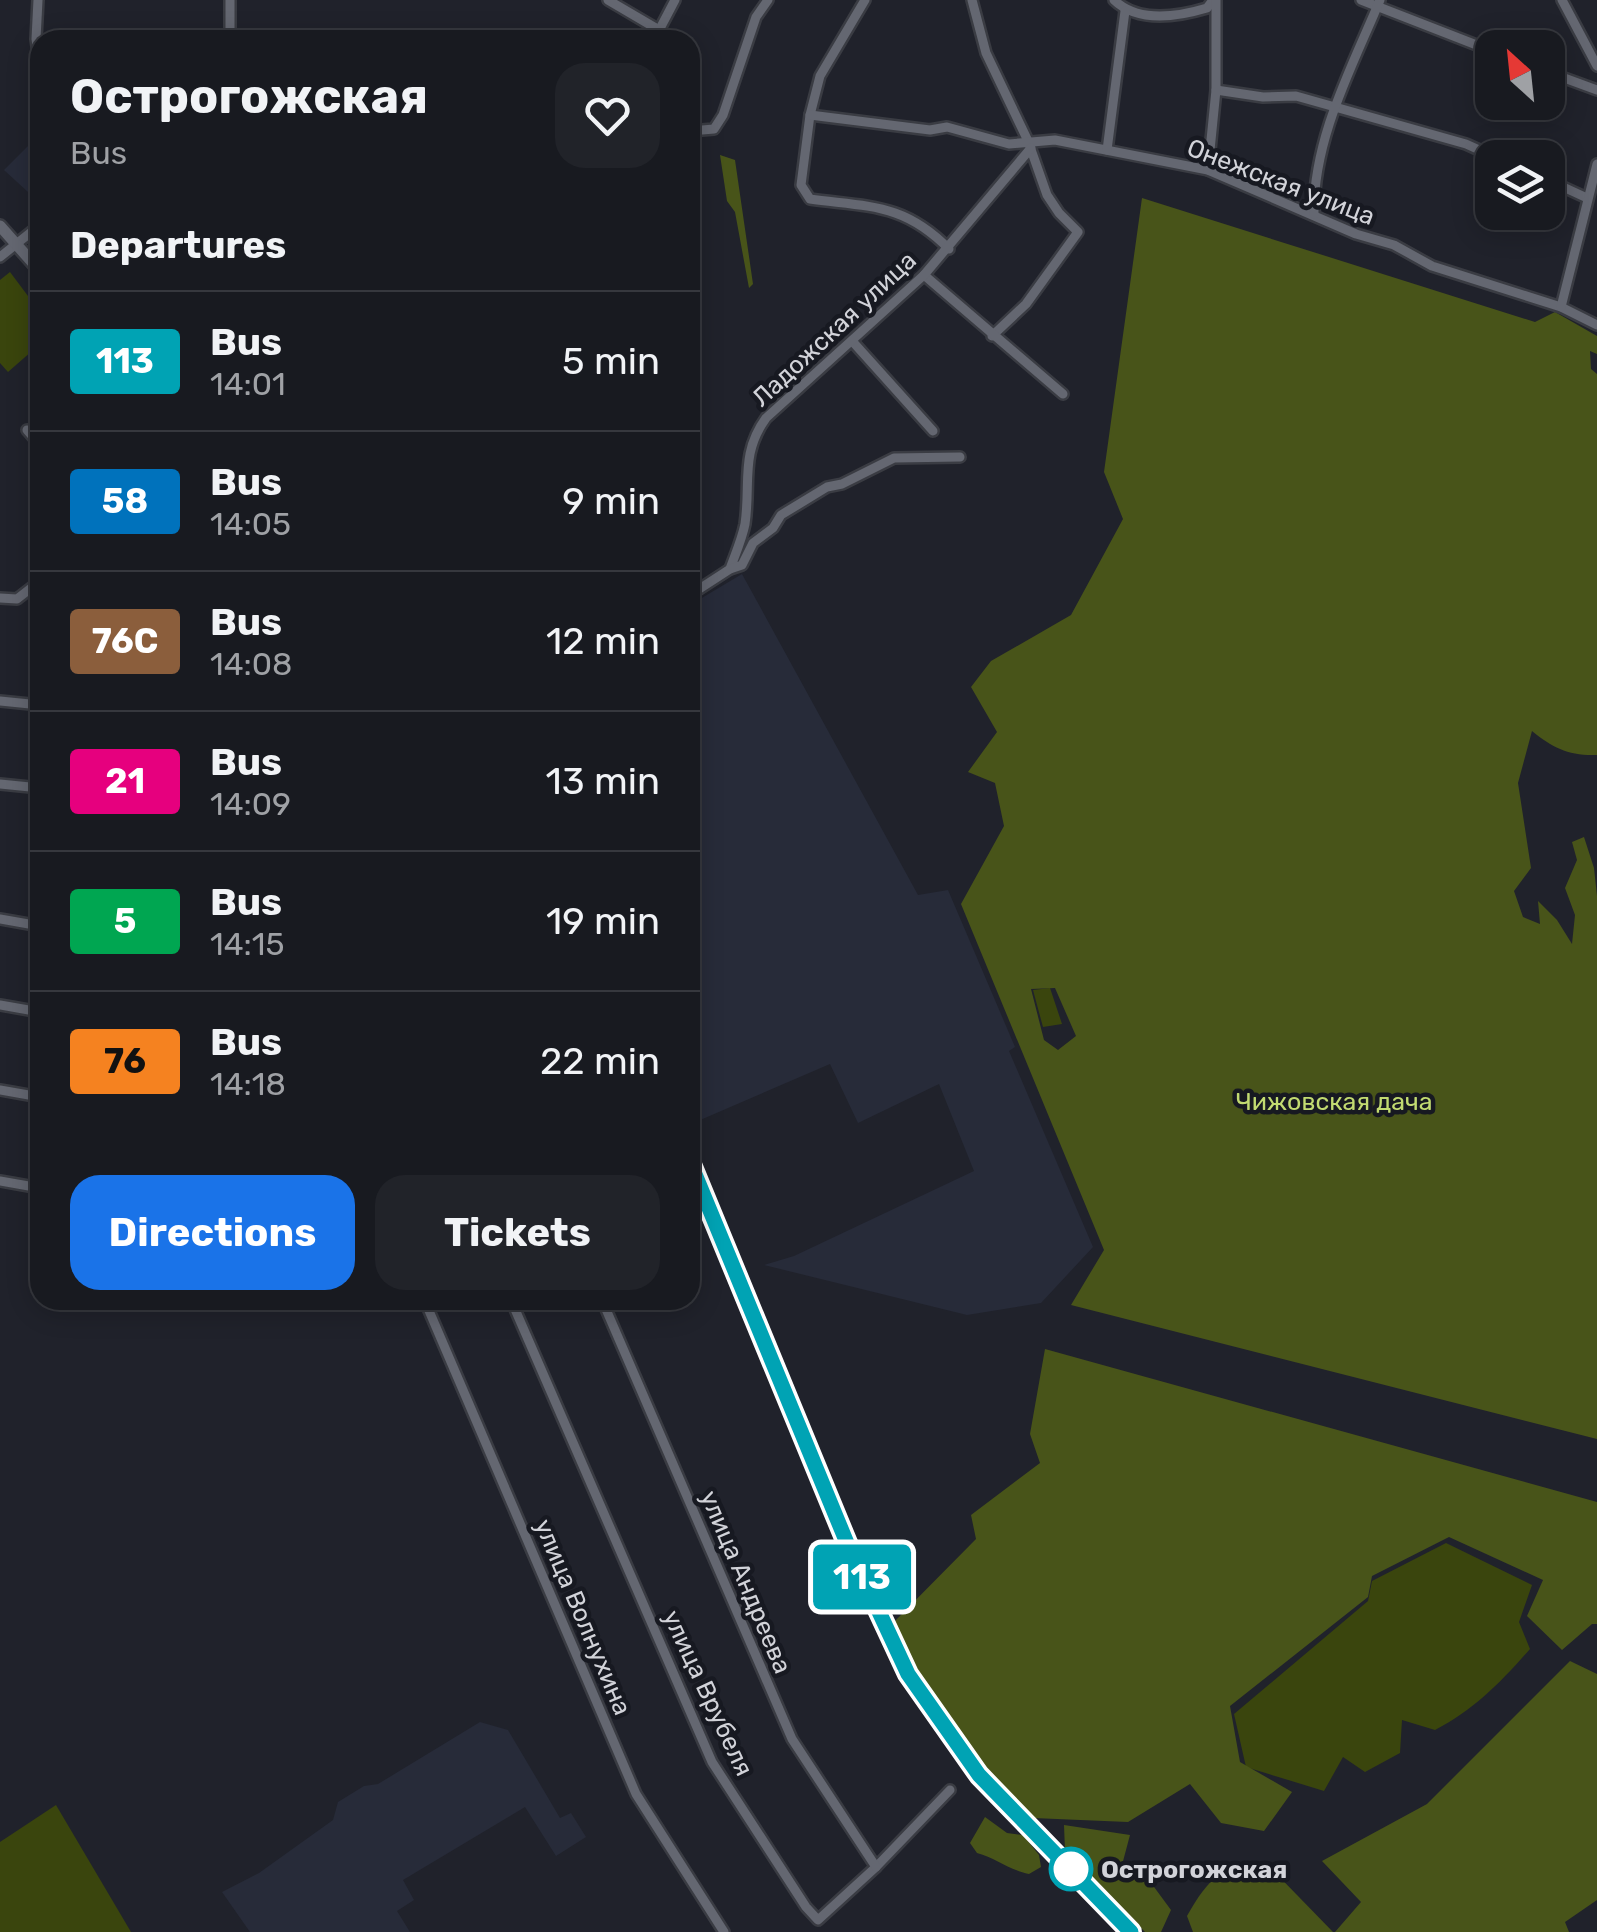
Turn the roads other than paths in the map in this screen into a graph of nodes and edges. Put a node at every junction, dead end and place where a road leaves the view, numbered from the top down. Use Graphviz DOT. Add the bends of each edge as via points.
graph roads {
  1 [pos="38,0"];
  2 [pos="230,0"];
  3 [pos="608,0"];
  4 [pos="675,0"];
  5 [pos="768,0"];
  6 [pos="865,0"];
  7 [pos="972,0"];
  8 [pos="1114,0"];
  9 [pos="1215,0"];
  10 [pos="1361,0"];
  11 [pos="1562,0"];
  12 [pos="1379,4"];
  13 [pos="1125,11"];
  14 [pos="36,30"];
  15 [pos="230,30"];
  16 [pos="650,30"];
  17 [pos="660,30"];
  18 [pos="1475,44"];
  19 [pos="1597,66"];
  20 [pos="1565,78"];
  21 [pos="1216,90"];
  22 [pos="1597,90"];
  23 [pos="1335,108"];
  24 [pos="810,116"];
  25 [pos="700,129"];
  26 [pos="1029,144"];
  27 [pos="1475,148"];
  28 [pos="1106,150"];
  29 [pos="1597,164"];
  30 [pos="1208,170"];
  31 [pos="1565,188"];
  32 [pos="1587,198"];
  33 [pos="1314,214"];
  34 [pos="0,226"];
  35 [pos="30,234"];
  36 [pos="18,244"];
  37 [pos="949,249"];
  38 [pos="0,257"];
  39 [pos="30,258"];
  40 [pos="924,275"];
  41 [pos="1561,307"];
  42 [pos="1597,324"];
  43 [pos="992,336"];
  44 [pos="853,342"];
  45 [pos="1063,394"];
  46 [pos="27,430"];
  47 [pos="933,431"];
  48 [pos="30,433"];
  49 [pos="960,457"];
  50 [pos="730,569"];
  51 [pos="700,588"];
  52 [pos="30,589"];
  53 [pos="0,598"];
  54 [pos="0,700"];
  55 [pos="30,704"];
  56 [pos="0,784"];
  57 [pos="30,787"];
  58 [pos="0,919"];
  59 [pos="30,924"];
  60 [pos="0,1005"];
  61 [pos="30,1010"];
  62 [pos="0,1090"];
  63 [pos="30,1095"];
  64 [pos="0,1182"];
  65 [pos="30,1186"];
  66 [pos="700,1203"];
  67 [pos="429,1310"];
  68 [pos="516,1310"];
  69 [pos="606,1310"];
  70 [pos="950,1790"];
  71 [pos="876,1867"];
  72 [pos="724,1932"];
  73 [pos="1131,1932"];
  1 -- 14 [label="street"];
  2 -- 15 [label="street"];
  3 -- 16 [label="street"];
  4 -- 17 [label="street"];
  5 -- 25 [label="street" via="723,115 714,128"];
  6 -- 24 [label="street" via="820,76"];
  7 -- 26 [label="street" via="986,53"];
  8 -- 13 [label="street"];
  9 -- 13 [label="street" via="1207,8 1161,16"];
  9 -- 21 [label="street"];
  10 -- 12 [label="street"];
  11 -- 19 [label="street"];
  12 -- 18 [label="street"];
  12 -- 23 [label="street"];
  13 -- 28 [label="street"];
  20 -- 22 [label="street"];
  21 -- 23 [label="street" via="1296,96"];
  21 -- 30 [label="street"];
  23 -- 27 [label="street"];
  23 -- 33 [label="street" via="1318,168"];
  24 -- 26 [label="street, Онежская улица" via="947,127"];
  24 -- 37 [label="street" via="804,194 891,210 932,231"];
  26 -- 28 [label="street, Онежская улица" via="1055,140"];
  26 -- 37 [label="street, Ладожская улица"];
  26 -- 43 [label="street" via="1047,195 1077,237"];
  28 -- 30 [label="street, Онежская улица"];
  29 -- 32 [label="street"];
  30 -- 33 [label="street, Онежская улица"];
  31 -- 32 [label="street"];
  32 -- 41 [label="street"];
  33 -- 41 [label="street, Онежская улица" via="1432,266"];
  34 -- 36 [label="street"];
  35 -- 36 [label="street"];
  36 -- 38 [label="street"];
  36 -- 39 [label="street"];
  37 -- 40 [label="street, Ладожская улица"];
  40 -- 43 [label="street"];
  40 -- 44 [label="street, Ладожская улица"];
  41 -- 42 [label="street, Онежская улица"];
  43 -- 45 [label="street"];
  44 -- 47 [label="street"];
  44 -- 50 [label="street, Ладожская улица" via="754,435 744,524"];
  46 -- 48 [label="street"];
  49 -- 50 [label="street" via="894,458 827,487 782,515 742,565"];
  50 -- 51 [label="street"];
  52 -- 53 [label="street" via="17,599"];
  54 -- 55 [label="street"];
  56 -- 57 [label="street"];
  58 -- 59 [label="street"];
  60 -- 61 [label="street"];
  62 -- 63 [label="street"];
  64 -- 65 [label="street"];
  66 -- 73 [label="street" via="908,1674 979,1775"];
  67 -- 72 [label="street, улица Волнухина" via="636,1794"];
  68 -- 71 [label="street, улица Врубеля" via="712,1762 818,1920"];
  69 -- 71 [label="street, улица Андреева" via="792,1739"];
  70 -- 71 [label="street, улица Врубеля"];
}
